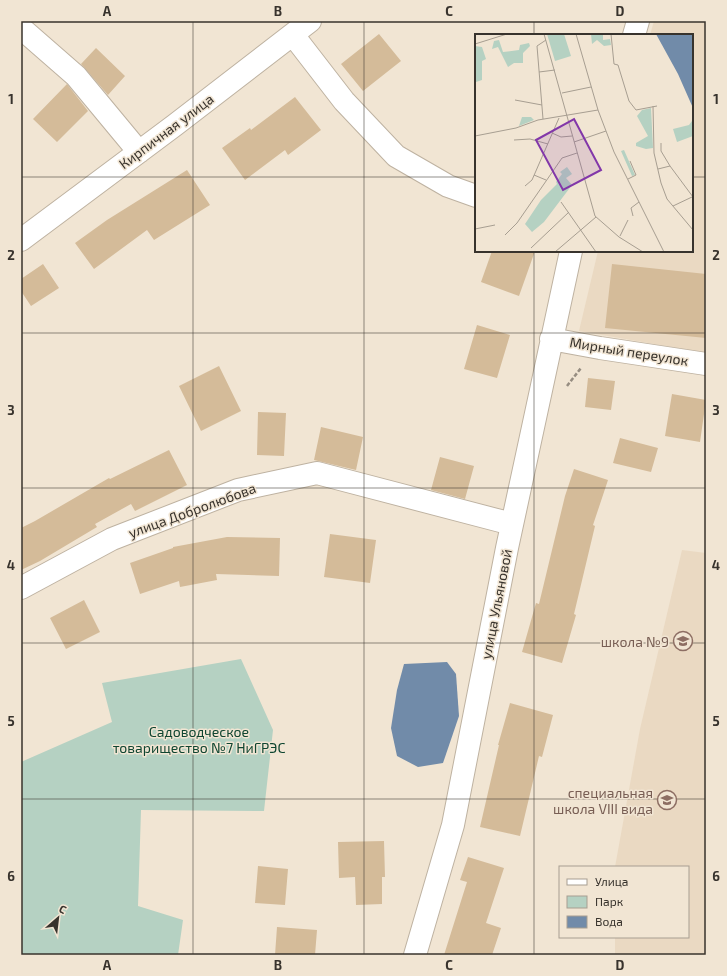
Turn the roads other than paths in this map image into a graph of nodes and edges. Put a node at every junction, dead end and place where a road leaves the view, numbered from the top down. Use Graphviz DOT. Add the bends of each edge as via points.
graph roads {
  1 [pos="310,21"];
  2 [pos="638,21"];
  3 [pos="21,28"];
  4 [pos="634,34"];
  5 [pos="293,35"];
  6 [pos="139,152"];
  7 [pos="475,196"];
  8 [pos="21,240"];
  9 [pos="571,252"];
  10 [pos="551,339"];
  11 [pos="706,364"];
  12 [pos="512,524"];
  13 [pos="21,588"];
  14 [pos="415,955"];
  1 -- 5 [label="street, Кирпичная улица"];
  2 -- 4 [label="street"];
  3 -- 6 [label="street" via="76,76"];
  5 -- 6 [label="street, Кирпичная улица"];
  5 -- 7 [label="street" via="344,101 396,156 448,186"];
  6 -- 8 [label="street, Кирпичная улица"];
  9 -- 10 [label="street, улица Ульяновой"];
  10 -- 11 [label="street, Мирный переулок"];
  10 -- 12 [label="street, улица Ульяновой"];
  12 -- 13 [label="street, улица Добролюбова" via="317,473 238,490 127,533"];
  12 -- 14 [label="street, улица Ульяновой" via="453,826"];
}
